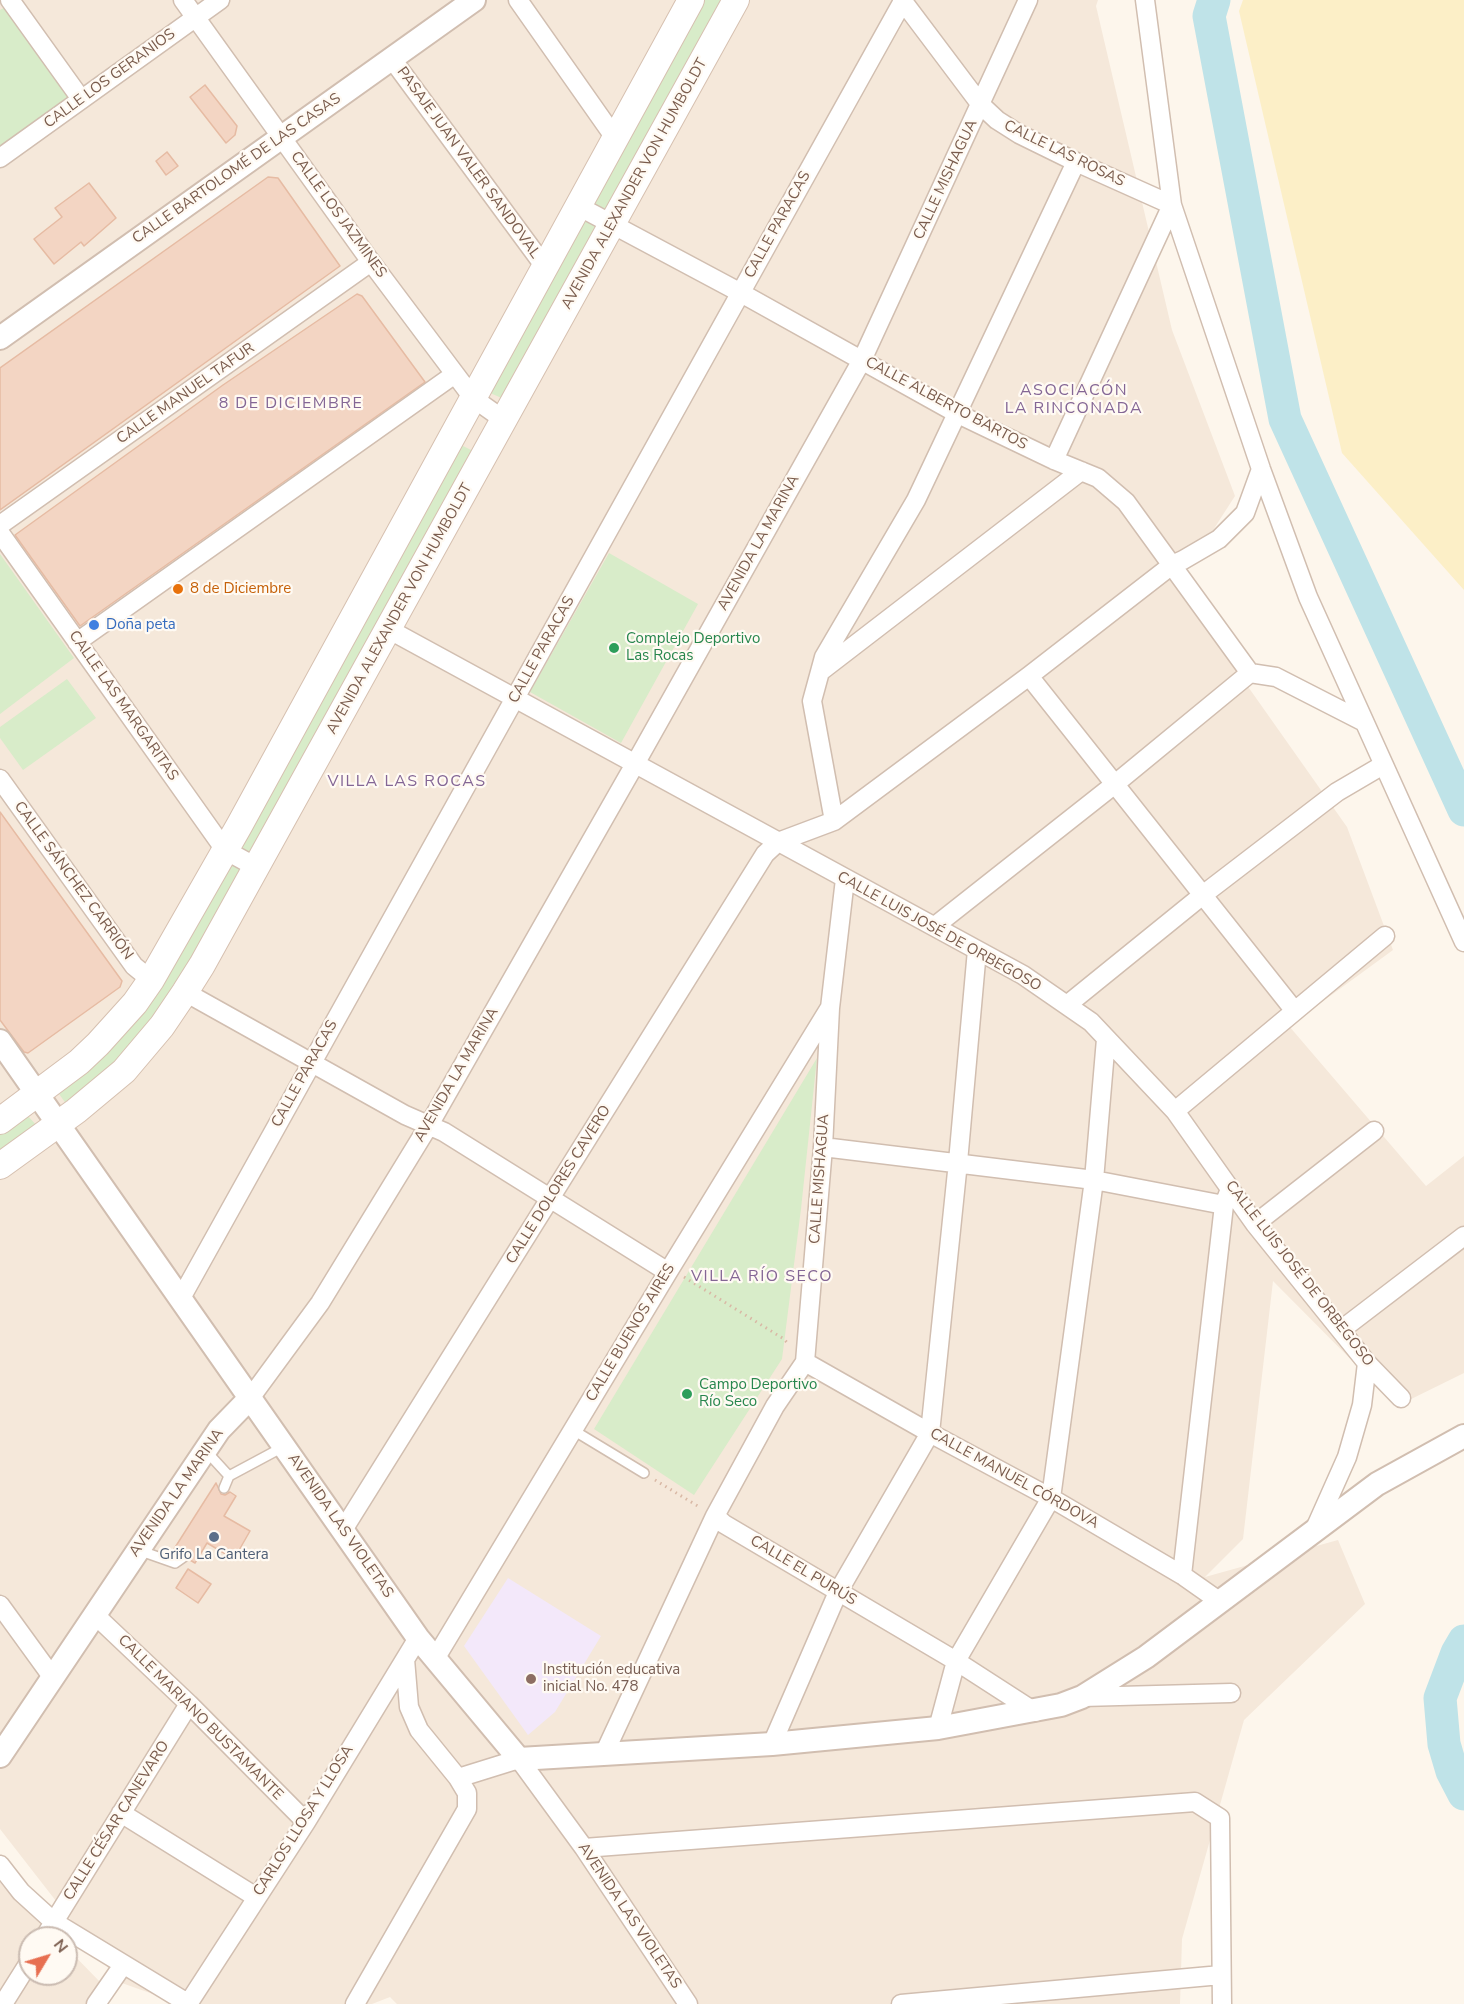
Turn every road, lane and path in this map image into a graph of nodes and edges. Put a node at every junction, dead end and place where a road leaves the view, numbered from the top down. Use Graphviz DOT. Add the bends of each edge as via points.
graph roads {
  1 [pos="10,0"];
  2 [pos="183,0"];
  3 [pos="220,0"];
  4 [pos="474,0"];
  5 [pos="518,0"];
  6 [pos="690,0"];
  7 [pos="736,0"];
  8 [pos="1028,0"];
  9 [pos="1145,0"];
  10 [pos="902,1"];
  11 [pos="196,18"];
  12 [pos="392,59"];
  13 [pos="81,99"];
  14 [pos="981,105"];
  15 [pos="282,137"];
  16 [pos="615,138"];
  17 [pos="0,158"];
  18 [pos="1076,162"];
  19 [pos="1172,205"];
  20 [pos="578,206"];
  21 [pos="613,224"];
  22 [pos="371,262"];
  23 [pos="545,267"];
  24 [pos="741,292"];
  25 [pos="0,338"];
  26 [pos="862,360"];
  27 [pos="455,374"];
  28 [pos="473,398"];
  29 [pos="958,414"];
  30 [pos="504,420"];
  31 [pos="1054,460"];
  32 [pos="1261,469"];
  33 [pos="1081,471"];
  34 [pos="0,525"];
  35 [pos="0,533"];
  36 [pos="1172,565"];
  37 [pos="388,629"];
  38 [pos="77,642"];
  39 [pos="820,671"];
  40 [pos="1250,673"];
  41 [pos="1029,676"];
  42 [pos="515,699"];
  43 [pos="1364,722"];
  44 [pos="635,764"];
  45 [pos="1383,765"];
  46 [pos="0,779"];
  47 [pos="1115,784"];
  48 [pos="834,821"];
  49 [pos="778,842"];
  50 [pos="225,849"];
  51 [pos="256,867"];
  52 [pos="844,879"];
  53 [pos="1204,894"];
  54 [pos="935,926"];
  55 [pos="1385,936"];
  56 [pos="1464,942"];
  57 [pos="977,950"];
  58 [pos="151,980"];
  59 [pos="185,992"];
  60 [pos="1067,1005"];
  61 [pos="830,1008"];
  62 [pos="1294,1010"];
  63 [pos="1106,1039"];
  64 [pos="0,1041"];
  65 [pos="311,1064"];
  66 [pos="38,1094"];
  67 [pos="1175,1111"];
  68 [pos="0,1121"];
  69 [pos="59,1124"];
  70 [pos="429,1125"];
  71 [pos="1374,1131"];
  72 [pos="823,1147"];
  73 [pos="958,1162"];
  74 [pos="0,1166"];
  75 [pos="1094,1180"];
  76 [pos="1227,1197"];
  77 [pos="552,1199"];
  78 [pos="1255,1224"];
  79 [pos="1464,1236"];
  80 [pos="668,1272"];
  81 [pos="181,1298"];
  82 [pos="1341,1330"];
  83 [pos="805,1362"];
  84 [pos="1367,1363"];
  85 [pos="251,1397"];
  86 [pos="1401,1398"];
  87 [pos="573,1430"];
  88 [pos="930,1433"];
  89 [pos="1464,1436"];
  90 [pos="285,1446"];
  91 [pos="205,1450"];
  92 [pos="644,1473"];
  93 [pos="229,1476"];
  94 [pos="224,1488"];
  95 [pos="1052,1498"];
  96 [pos="715,1516"];
  97 [pos="343,1530"];
  98 [pos="1314,1530"];
  99 [pos="137,1550"];
  100 [pos="184,1556"];
  101 [pos="1182,1575"];
  102 [pos="838,1592"];
  103 [pos="1220,1601"];
  104 [pos="0,1605"];
  105 [pos="94,1614"];
  106 [pos="418,1638"];
  107 [pos="405,1659"];
  108 [pos="435,1659"];
  109 [pos="956,1661"];
  110 [pos="53,1678"];
  111 [pos="1231,1693"];
  112 [pos="1082,1697"];
  113 [pos="189,1704"];
  114 [pos="1035,1712"];
  115 [pos="938,1728"];
  116 [pos="772,1744"];
  117 [pos="604,1754"];
  118 [pos="0,1756"];
  119 [pos="519,1759"];
  120 [pos="458,1778"];
  121 [pos="122,1813"];
  122 [pos="306,1822"];
  123 [pos="584,1848"];
  124 [pos="0,1865"];
  125 [pos="256,1897"];
  126 [pos="54,1922"];
  127 [pos="52,1926"];
  128 [pos="123,1965"];
  129 [pos="1221,1975"];
  130 [pos="18,1980"];
  131 [pos="3,2004"];
  132 [pos="96,2004"];
  133 [pos="189,2004"];
  134 [pos="355,2004"];
  135 [pos="688,2004"];
  136 [pos="901,2004"];
  137 [pos="1222,2004"];
  1 -- 13 [label="street"];
  2 -- 11 [label="street, CALLE LOS JAZMINES"];
  3 -- 11 [label="street, CALLE LOS GERANIOS"];
  4 -- 12 [label="street, CALLE BARTOLOMÉ DE LAS CASAS"];
  5 -- 16 [label="street"];
  6 -- 16 [label="main road"];
  7 -- 21 [label="main road, AVENIDA ALEXANDER VON HUMBOLDT"];
  8 -- 14 [label="street, CALLE MISHAGUA"];
  9 -- 19 [label="street"];
  10 -- 14 [label="street, CALLE LAS ROSAS"];
  10 -- 24 [label="street, CALLE PARACAS"];
  11 -- 13 [label="street, CALLE LOS GERANIOS"];
  11 -- 15 [label="street, CALLE LOS JAZMINES"];
  12 -- 15 [label="street, CALLE BARTOLOMÉ DE LAS CASAS"];
  12 -- 23 [label="street, PASAJE JUAN VALER SANDOVAL"];
  13 -- 17 [label="street, CALLE LOS GERANIOS"];
  14 -- 18 [label="street, CALLE LAS ROSAS" via="1019,134"];
  14 -- 26 [label="street, CALLE MISHAGUA"];
  15 -- 22 [label="street, CALLE LOS JAZMINES"];
  15 -- 25 [label="street, CALLE BARTOLOMÉ DE LAS CASAS"];
  16 -- 20 [label="main road"];
  18 -- 19 [label="street, CALLE LAS ROSAS"];
  18 -- 29 [label="street"];
  19 -- 31 [label="street"];
  19 -- 32 [label="street"];
  20 -- 21 [label="street, CALLE ALBERTO BARTOS"];
  20 -- 23 [label="main road"];
  21 -- 24 [label="street, CALLE ALBERTO BARTOS"];
  21 -- 30 [label="main road, AVENIDA ALEXANDER VON HUMBOLDT"];
  22 -- 27 [label="street, CALLE LOS JAZMINES"];
  22 -- 34 [label="street, CALLE MANUEL TAFUR"];
  23 -- 28 [label="main road"];
  24 -- 26 [label="street, CALLE ALBERTO BARTOS"];
  24 -- 42 [label="street, CALLE PARACAS"];
  26 -- 29 [label="street, CALLE ALBERTO BARTOS"];
  26 -- 44 [label="street, AVENIDA LA MARINA"];
  27 -- 28 [label="street, CALLE LOS JAZMINES"];
  27 -- 38 [label="street"];
  28 -- 30 [label="street, CALLE LOS JAZMINES"];
  28 -- 50 [label="main road"];
  29 -- 31 [label="street, CALLE ALBERTO BARTOS"];
  29 -- 39 [label="street" via="916,500 824,657"];
  30 -- 37 [label="main road, AVENIDA ALEXANDER VON HUMBOLDT"];
  31 -- 33 [label="street, CALLE ALBERTO BARTOS"];
  32 -- 36 [label="street" via="1245,513 1219,539"];
  32 -- 43 [label="street" via="1308,597"];
  33 -- 36 [label="street, CALLE ALBERTO BARTOS" via="1098,478 1126,502"];
  33 -- 39 [label="street"];
  35 -- 38 [label="street, CALLE LAS MARGARITAS"];
  36 -- 40 [label="street, CALLE ALBERTO BARTOS"];
  36 -- 41 [label="street"];
  37 -- 42 [label="street, CALLE LUIS JOSÉ DE ORBEGOSO"];
  37 -- 51 [label="main road, AVENIDA ALEXANDER VON HUMBOLDT"];
  38 -- 50 [label="street, CALLE LAS MARGARITAS"];
  39 -- 48 [label="street" via="812,701"];
  40 -- 43 [label="street" via="1276,677"];
  40 -- 47 [label="street"];
  41 -- 47 [label="street"];
  41 -- 48 [label="street"];
  42 -- 44 [label="street, CALLE LUIS JOSÉ DE ORBEGOSO"];
  42 -- 65 [label="street, CALLE PARACAS"];
  43 -- 45 [label="street"];
  44 -- 49 [label="street, CALLE LUIS JOSÉ DE ORBEGOSO"];
  44 -- 70 [label="street, AVENIDA LA MARINA"];
  45 -- 53 [label="street" via="1337,792"];
  45 -- 56 [label="street"];
  46 -- 58 [label="street, CALLE SÁNCHEZ CARRIÓN" via="134,966"];
  47 -- 53 [label="street"];
  47 -- 54 [label="street"];
  48 -- 49 [label="street"];
  49 -- 52 [label="street, CALLE LUIS JOSÉ DE ORBEGOSO"];
  49 -- 77 [label="street, CALLE DOLORES CAVERO" via="765,854"];
  50 -- 51 [label="street, CALLE LAS MARGARITAS"];
  50 -- 58 [label="main road"];
  51 -- 59 [label="main road, AVENIDA ALEXANDER VON HUMBOLDT"];
  52 -- 54 [label="street, CALLE LUIS JOSÉ DE ORBEGOSO"];
  52 -- 61 [label="street, CALLE MISHAGUA"];
  53 -- 60 [label="street"];
  53 -- 62 [label="street"];
  54 -- 57 [label="street, CALLE LUIS JOSÉ DE ORBEGOSO"];
  55 -- 62 [label="street"];
  57 -- 60 [label="street, CALLE LUIS JOSÉ DE ORBEGOSO"];
  57 -- 73 [label="street"];
  58 -- 66 [label="main road" via="98,1044"];
  59 -- 65 [label="street"];
  59 -- 69 [label="main road, AVENIDA ALEXANDER VON HUMBOLDT" via="124,1071"];
  60 -- 63 [label="street, CALLE LUIS JOSÉ DE ORBEGOSO"];
  61 -- 72 [label="street, CALLE MISHAGUA"];
  61 -- 80 [label="street, CALLE BUENOS AIRES"];
  62 -- 67 [label="street"];
  63 -- 67 [label="street, CALLE LUIS JOSÉ DE ORBEGOSO"];
  63 -- 75 [label="street"];
  64 -- 66 [label="street, AVENIDA LAS VIOLETAS"];
  65 -- 70 [label="street"];
  65 -- 81 [label="street, CALLE PARACAS"];
  66 -- 68 [label="main road"];
  66 -- 69 [label="street, AVENIDA LAS VIOLETAS"];
  67 -- 76 [label="street, CALLE LUIS JOSÉ DE ORBEGOSO"];
  69 -- 74 [label="main road, AVENIDA ALEXANDER VON HUMBOLDT"];
  69 -- 81 [label="street, AVENIDA LAS VIOLETAS"];
  70 -- 77 [label="street"];
  70 -- 85 [label="street, AVENIDA LA MARINA" via="320,1303"];
  71 -- 78 [label="street"];
  72 -- 73 [label="street"];
  72 -- 83 [label="street, CALLE MISHAGUA"];
  73 -- 75 [label="street"];
  73 -- 88 [label="street"];
  75 -- 76 [label="street"];
  75 -- 95 [label="street"];
  76 -- 78 [label="street, CALLE LUIS JOSÉ DE ORBEGOSO"];
  76 -- 101 [label="street"];
  77 -- 80 [label="street"];
  77 -- 97 [label="street, CALLE DOLORES CAVERO"];
  78 -- 82 [label="street, CALLE LUIS JOSÉ DE ORBEGOSO"];
  79 -- 82 [label="street"];
  80 -- 83 [label="path" via="686,1278 784,1339"];
  80 -- 87 [label="street, CALLE BUENOS AIRES"];
  81 -- 85 [label="street, AVENIDA LAS VIOLETAS"];
  82 -- 84 [label="street, CALLE LUIS JOSÉ DE ORBEGOSO"];
  83 -- 88 [label="street, CALLE MANUEL CÓRDOVA"];
  83 -- 96 [label="street, CALLE MISHAGUA" via="775,1406"];
  84 -- 86 [label="street, CALLE LUIS JOSÉ DE ORBEGOSO"];
  84 -- 98 [label="street" via="1362,1405 1347,1456"];
  85 -- 90 [label="street, AVENIDA LAS VIOLETAS"];
  85 -- 91 [label="street, AVENIDA LA MARINA"];
  87 -- 92 [label="lane"];
  87 -- 108 [label="street, CALLE BUENOS AIRES"];
  88 -- 95 [label="street, CALLE MANUEL CÓRDOVA"];
  88 -- 102 [label="street"];
  89 -- 98 [label="street" via="1377,1484"];
  90 -- 93 [label="lane"];
  90 -- 97 [label="street, AVENIDA LAS VIOLETAS"];
  91 -- 93 [label="lane"];
  91 -- 99 [label="street, AVENIDA LA MARINA"];
  92 -- 96 [label="path"];
  93 -- 94 [label="lane"];
  95 -- 101 [label="street, CALLE MANUEL CÓRDOVA"];
  95 -- 109 [label="street"];
  96 -- 102 [label="street, CALLE EL PURÚS"];
  96 -- 117 [label="street, CALLE MISHAGUA"];
  97 -- 106 [label="street, AVENIDA LAS VIOLETAS"];
  98 -- 103 [label="street"];
  99 -- 100 [label="lane" via="175,1563"];
  99 -- 105 [label="street, AVENIDA LA MARINA"];
  101 -- 103 [label="street, CALLE MANUEL CÓRDOVA"];
  102 -- 109 [label="street, CALLE EL PURÚS"];
  102 -- 116 [label="street"];
  103 -- 112 [label="street" via="1146,1657"];
  104 -- 110 [label="street"];
  105 -- 110 [label="street, AVENIDA LA MARINA"];
  105 -- 113 [label="street, CALLE MARIANO BUSTAMANTE"];
  106 -- 107 [label="street, CARLOS LLOSA Y LLOSA"];
  106 -- 108 [label="street, AVENIDA LAS VIOLETAS"];
  107 -- 120 [label="street" via="409,1707 419,1730"];
  107 -- 122 [label="street, CARLOS LLOSA Y LLOSA"];
  108 -- 119 [label="street, AVENIDA LAS VIOLETAS"];
  109 -- 114 [label="street, CALLE EL PURÚS"];
  109 -- 115 [label="street"];
  110 -- 118 [label="street, AVENIDA LA MARINA"];
  111 -- 112 [label="street"];
  112 -- 114 [label="street"];
  113 -- 121 [label="street, CALLE CÉSAR CANEVARO"];
  113 -- 122 [label="street, CALLE MARIANO BUSTAMANTE"];
  114 -- 115 [label="street"];
  115 -- 116 [label="street"];
  116 -- 117 [label="street"];
  117 -- 119 [label="street"];
  119 -- 120 [label="street"];
  119 -- 123 [label="street, AVENIDA LAS VIOLETAS"];
  120 -- 134 [label="street" via="467,1793 467,1809"];
  121 -- 125 [label="street"];
  121 -- 126 [label="street, CALLE CÉSAR CANEVARO"];
  122 -- 125 [label="street, CARLOS LLOSA Y LLOSA"];
  123 -- 129 [label="street" via="1195,1802 1220,1818"];
  123 -- 135 [label="street, AVENIDA LAS VIOLETAS"];
  124 -- 126 [label="street" via="21,1892"];
  125 -- 133 [label="street, CARLOS LLOSA Y LLOSA"];
  126 -- 127 [label="street, CALLE CÉSAR CANEVARO"];
  126 -- 128 [label="street"];
  128 -- 132 [label="street"];
  128 -- 133 [label="street"];
  129 -- 136 [label="street"];
  129 -- 137 [label="street"];
  130 -- 131 [label="street"];
}
